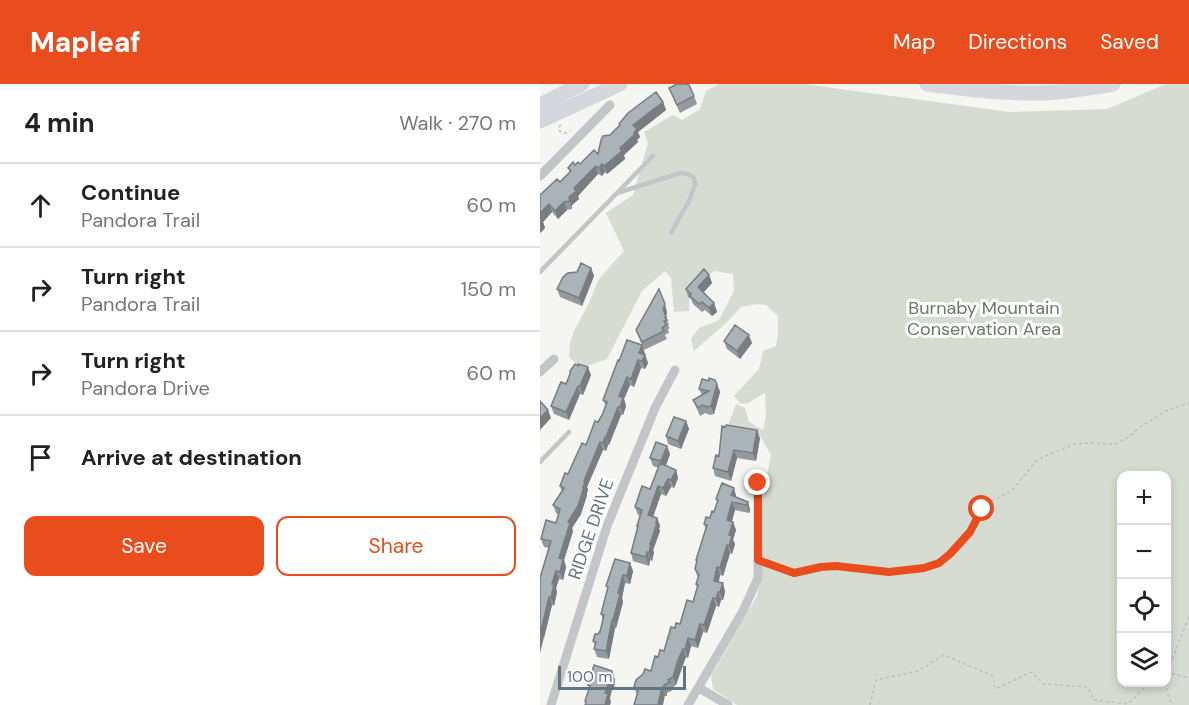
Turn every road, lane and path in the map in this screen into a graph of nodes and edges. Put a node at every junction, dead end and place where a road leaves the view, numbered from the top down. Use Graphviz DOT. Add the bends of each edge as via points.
graph roads {
  1 [pos="582,84"];
  2 [pos="620,84"];
  3 [pos="927,84"];
  4 [pos="1113,84"];
  5 [pos="540,105"];
  6 [pos="610,105"];
  7 [pos="568,107"];
  8 [pos="540,121"];
  9 [pos="581,135"];
  10 [pos="653,156"];
  11 [pos="540,176"];
  12 [pos="617,193"];
  13 [pos="671,233"];
  14 [pos="540,272"];
  15 [pos="554,359"];
  16 [pos="675,370"];
  17 [pos="540,372"];
  18 [pos="1189,403"];
  19 [pos="569,432"];
  20 [pos="540,462"];
  21 [pos="758,483"];
  22 [pos="758,560"];
  23 [pos="1189,616"];
  24 [pos="1171,663"];
  25 [pos="1171,674"];
  26 [pos="1189,678"];
  27 [pos="1146,687"];
  28 [pos="1166,687"];
  29 [pos="699,688"];
  30 [pos="551,705"];
  31 [pos="688,705"];
  32 [pos="728,705"];
  33 [pos="870,705"];
  34 [pos="1172,705"];
  1 -- 5 [label="main road"];
  2 -- 7 [label="main road"];
  3 -- 4 [label="main road" via="1044,93"];
  6 -- 9 [label="street"];
  7 -- 8 [label="main road"];
  7 -- 9 [label="path" via="559,130 574,130"];
  9 -- 11 [label="street"];
  10 -- 12 [label="lane"];
  12 -- 13 [label="lane" via="673,175 691,174 693,191"];
  12 -- 14 [label="lane"];
  15 -- 17 [label="street"];
  16 -- 30 [label="street, RIDGE DRIVE" via="655,408 607,526"];
  18 -- 22 [label="path" via="1168,410 1115,444 1075,444 1035,462 1012,491 982,509 970,532 939,563 889,572 836,566 794,573"];
  19 -- 20 [label="lane"];
  21 -- 22 [label="street"];
  22 -- 29 [label="street" via="758,578 743,611"];
  23 -- 24 [label="path"];
  25 -- 26 [label="path"];
  27 -- 33 [label="path" via="1128,704 1094,700 1088,687 1042,684 1032,672 995,689 993,676 944,655 918,671 876,680"];
  28 -- 34 [label="path"];
  29 -- 31 [label="street"];
  29 -- 32 [label="street"];
}
